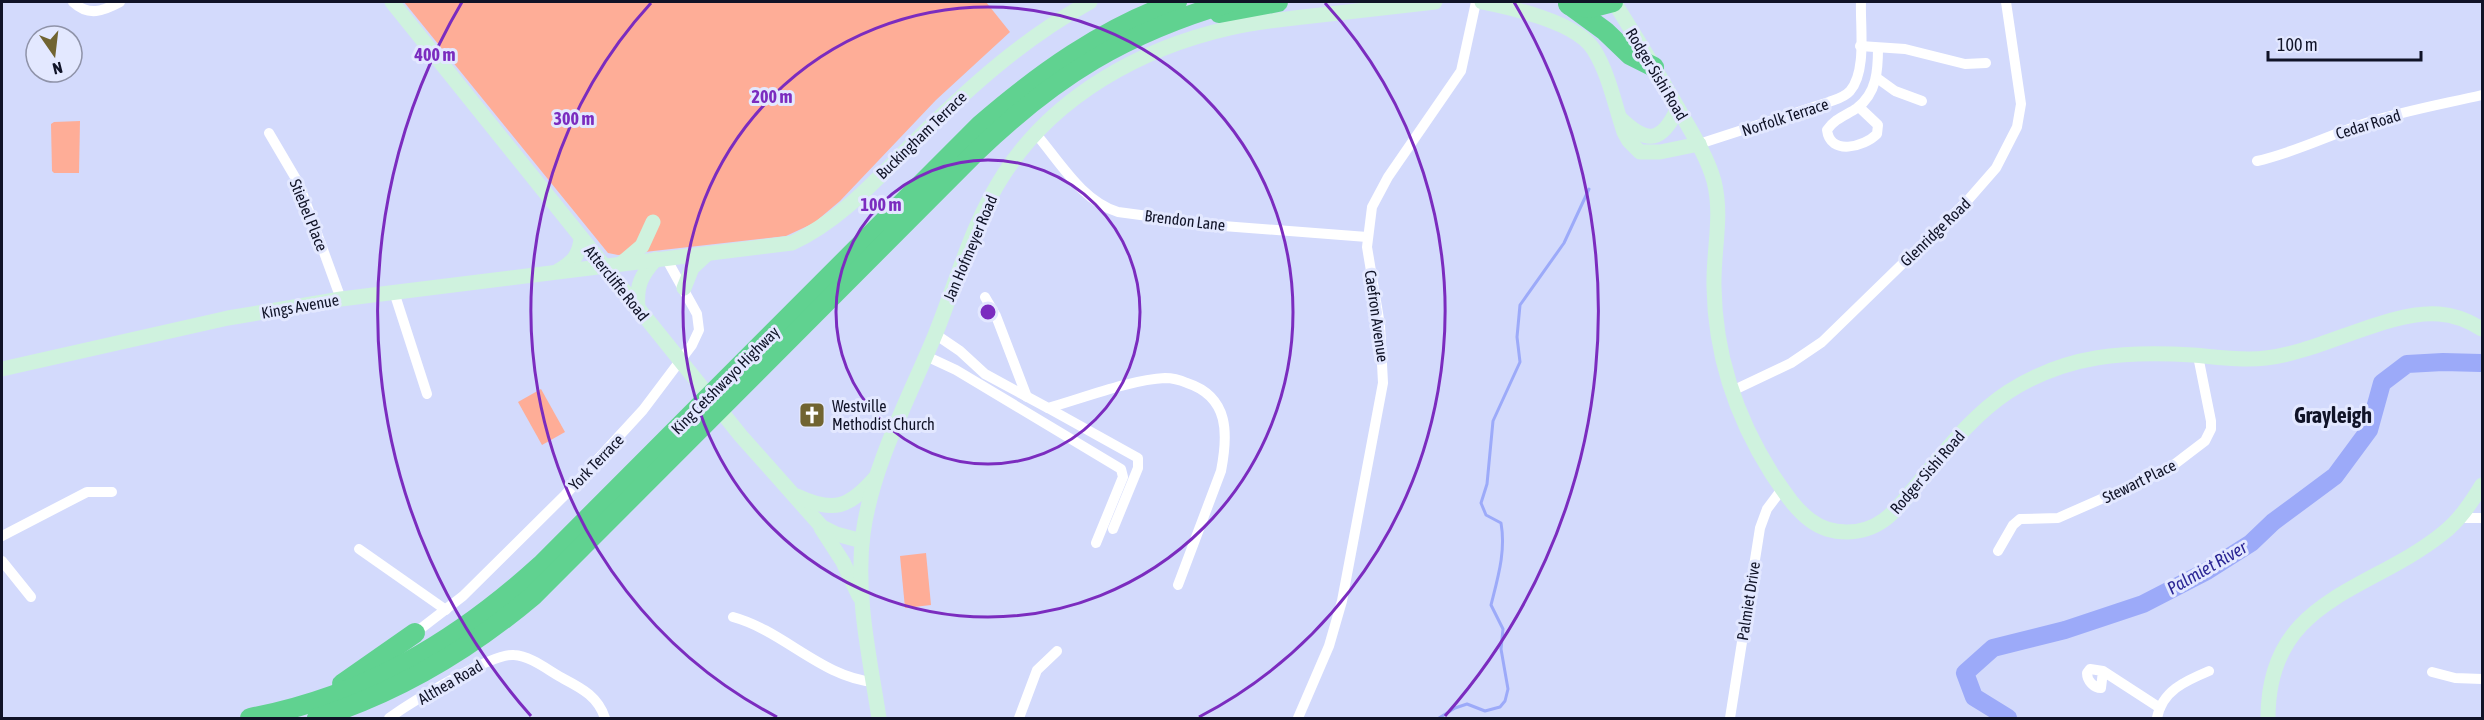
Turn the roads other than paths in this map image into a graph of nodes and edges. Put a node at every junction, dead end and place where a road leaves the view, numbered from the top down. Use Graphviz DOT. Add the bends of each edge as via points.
graph roads {
  1 [pos="74,2"];
  2 [pos="120,2"];
  3 [pos="392,2"];
  4 [pos="1090,2"];
  5 [pos="1177,2"];
  6 [pos="1231,2"];
  7 [pos="1278,2"];
  8 [pos="1435,2"];
  9 [pos="1476,2"];
  10 [pos="1482,2"];
  11 [pos="1613,2"];
  12 [pos="1861,2"];
  13 [pos="2006,2"];
  14 [pos="1564,3"];
  15 [pos="1161,6"];
  16 [pos="1860,46"];
  17 [pos="1878,48"];
  18 [pos="1103,53"];
  19 [pos="1986,63"];
  20 [pos="1654,67"];
  21 [pos="1877,78"];
  22 [pos="2482,95"];
  23 [pos="1922,100"];
  24 [pos="1859,106"];
  25 [pos="1678,108"];
  26 [pos="1618,116"];
  27 [pos="269,134"];
  28 [pos="1036,134"];
  29 [pos="1699,144"];
  30 [pos="2257,161"];
  31 [pos="653,222"];
  32 [pos="1367,237"];
  33 [pos="581,239"];
  34 [pos="707,254"];
  35 [pos="661,258"];
  36 [pos="622,263"];
  37 [pos="603,265"];
  38 [pos="553,274"];
  39 [pos="684,288"];
  40 [pos="394,292"];
  41 [pos="984,297"];
  42 [pos="341,299"];
  43 [pos="638,308"];
  44 [pos="2482,329"];
  45 [pos="935,334"];
  46 [pos="926,356"];
  47 [pos="2198,356"];
  48 [pos="2,369"];
  49 [pos="1731,391"];
  50 [pos="427,394"];
  51 [pos="1027,397"];
  52 [pos="1048,408"];
  53 [pos="879,473"];
  54 [pos="2482,485"];
  55 [pos="1782,489"];
  56 [pos="112,492"];
  57 [pos="791,494"];
  58 [pos="2459,518"];
  59 [pos="2482,518"];
  60 [pos="816,521"];
  61 [pos="1113,529"];
  62 [pos="2,536"];
  63 [pos="862,541"];
  64 [pos="1096,543"];
  65 [pos="359,549"];
  66 [pos="1998,551"];
  67 [pos="2,561"];
  68 [pos="1178,585"];
  69 [pos="31,597"];
  70 [pos="863,607"];
  71 [pos="446,610"];
  72 [pos="733,618"];
  73 [pos="415,633"];
  74 [pos="1057,651"];
  75 [pos="2103,671"];
  76 [pos="2209,671"];
  77 [pos="2432,672"];
  78 [pos="2482,679"];
  79 [pos="874,682"];
  80 [pos="317,710"];
  81 [pos="2158,713"];
  82 [pos="604,715"];
  83 [pos="250,718"];
  84 [pos="389,718"];
  85 [pos="879,718"];
  86 [pos="1019,718"];
  87 [pos="1298,718"];
  88 [pos="1730,718"];
  89 [pos="2268,718"];
  1 -- 2 [label="street" via="97,12"];
  3 -- 33 [label="main road, Attercliffe Road"];
  4 -- 34 [label="main road, Buckingham Terrace" via="988,71 849,205 819,228 782,245"];
  5 -- 15 [label="highway, King Cetshwayo Highway"];
  6 -- 18 [label="highway, King Cetshwayo Highway" via="1154,28"];
  7 -- 18 [label="highway" via="1208,16"];
  8 -- 28 [label="main road, Jan Hofmeyer Road" via="1246,25 1184,42 1128,65 1084,90"];
  9 -- 32 [label="street, Caefron Avenue" via="1461,71 1379,191"];
  10 -- 26 [label="main road" via="1526,13 1569,29 1588,41 1599,58"];
  11 -- 14 [label="highway" via="1590,8"];
  11 -- 20 [label="main road, Rodger Sishi Road"];
  12 -- 16 [label="street, Norfolk Terrace"];
  13 -- 49 [label="street, Glenridge Road" via="2021,104 2017,128 1996,168 1822,342 1791,363"];
  14 -- 20 [label="highway" via="1605,31 1630,55"];
  15 -- 80 [label="highway, King Cetshwayo Highway" via="1085,44 980,125 512,591 450,639"];
  16 -- 17 [label="street"];
  16 -- 29 [label="street, Norfolk Terrace" via="1859,74 1848,93"];
  17 -- 19 [label="street" via="1905,49 1965,64"];
  17 -- 21 [label="street"];
  18 -- 80 [label="highway, King Cetshwayo Highway" via="1055,83 1006,123 518,609 426,672 368,700"];
  20 -- 25 [label="main road, Rodger Sishi Road"];
  21 -- 23 [label="street" via="1895,91"];
  21 -- 24 [label="street"];
  22 -- 30 [label="street, Cedar Road" via="2367,123"];
  24 -- 24 [label="street" via="1878,125 1877,134 1854,146 1835,143 1828,136 1828,127"];
  25 -- 26 [label="main road" via="1664,132 1652,137 1639,135"];
  25 -- 29 [label="main road, Rodger Sishi Road"];
  26 -- 29 [label="main road" via="1629,141 1640,152"];
  27 -- 42 [label="street, Stiebel Place" via="299,184"];
  28 -- 32 [label="street, Brendon Lane" via="1088,196 1112,210 1223,226"];
  28 -- 45 [label="main road, Jan Hofmeyer Road" via="1017,154 990,199"];
  29 -- 49 [label="main road, Rodger Sishi Road" via="1713,177 1718,207 1714,314"];
  31 -- 36 [label="main road" via="642,246"];
  32 -- 87 [label="street, Caefron Avenue" via="1383,382 1342,601 1329,645"];
  33 -- 37 [label="main road, Attercliffe Road"];
  33 -- 38 [label="main road" via="575,259"];
  34 -- 35 [label="main road, Buckingham Terrace"];
  34 -- 39 [label="main road" via="692,268"];
  35 -- 36 [label="main road, Buckingham Terrace"];
  35 -- 39 [label="street, York Terrace"];
  35 -- 43 [label="main road" via="639,280"];
  36 -- 37 [label="main road, Buckingham Terrace"];
  37 -- 38 [label="main road, Kings Avenue"];
  37 -- 43 [label="main road, Attercliffe Road"];
  38 -- 40 [label="main road, Kings Avenue"];
  39 -- 71 [label="street, York Terrace" via="697,314 699,330 661,388 565,495"];
  40 -- 42 [label="main road, Kings Avenue"];
  40 -- 50 [label="street"];
  41 -- 51 [label="street" via="996,316"];
  42 -- 48 [label="main road, Kings Avenue" via="228,318"];
  43 -- 57 [label="main road, Attercliffe Road"];
  44 -- 47 [label="main road, Rodger Sishi Road" via="2454,316 2422,315 2287,355 2244,359"];
  45 -- 46 [label="main road, Jan Hofmeyer Road"];
  45 -- 51 [label="street" via="985,374"];
  46 -- 53 [label="main road, Jan Hofmeyer Road"];
  46 -- 64 [label="street" via="1123,470"];
  47 -- 55 [label="main road, Rodger Sishi Road" via="2109,354 2065,364 2026,381 1982,411 1898,507 1885,520 1865,529 1844,532 1819,525 1806,517"];
  47 -- 66 [label="street, Stewart Place" via="2211,414 2211,429 2205,441 2167,470 2068,514 2049,520 2020,519"];
  49 -- 55 [label="main road, Rodger Sishi Road" via="1758,450"];
  51 -- 52 [label="street"];
  52 -- 61 [label="street" via="1138,458 1138,468"];
  52 -- 68 [label="street" via="1163,378 1194,385 1214,399 1225,426 1221,471"];
  53 -- 57 [label="main road" via="861,494 836,507"];
  53 -- 63 [label="main road, Jan Hofmeyer Road"];
  54 -- 58 [label="main road"];
  55 -- 88 [label="street, Palmiet Drive" via="1767,509 1760,528"];
  56 -- 62 [label="street" via="87,492"];
  57 -- 60 [label="main road, Attercliffe Road"];
  58 -- 59 [label="street"];
  58 -- 89 [label="main road" via="2424,548 2346,590 2307,618 2281,656 2273,678"];
  60 -- 63 [label="main road, Attercliffe Road" via="836,534"];
  60 -- 70 [label="main road" via="843,562"];
  63 -- 70 [label="main road, Jan Hofmeyer Road"];
  65 -- 71 [label="street"];
  67 -- 69 [label="street"];
  70 -- 79 [label="main road, Jan Hofmeyer Road"];
  71 -- 73 [label="street, York Terrace"];
  72 -- 79 [label="street" via="762,628 844,677"];
  73 -- 80 [label="highway"];
  74 -- 86 [label="street" via="1036,670"];
  75 -- 81 [label="street"];
  76 -- 81 [label="street" via="2169,694"];
  77 -- 78 [label="street"];
  79 -- 85 [label="main road, Jan Hofmeyer Road"];
  80 -- 83 [label="highway, King Cetshwayo Highway"];
  82 -- 84 [label="street, Althea Road" via="597,701 585,691 531,660 506,655 489,660"];
}
